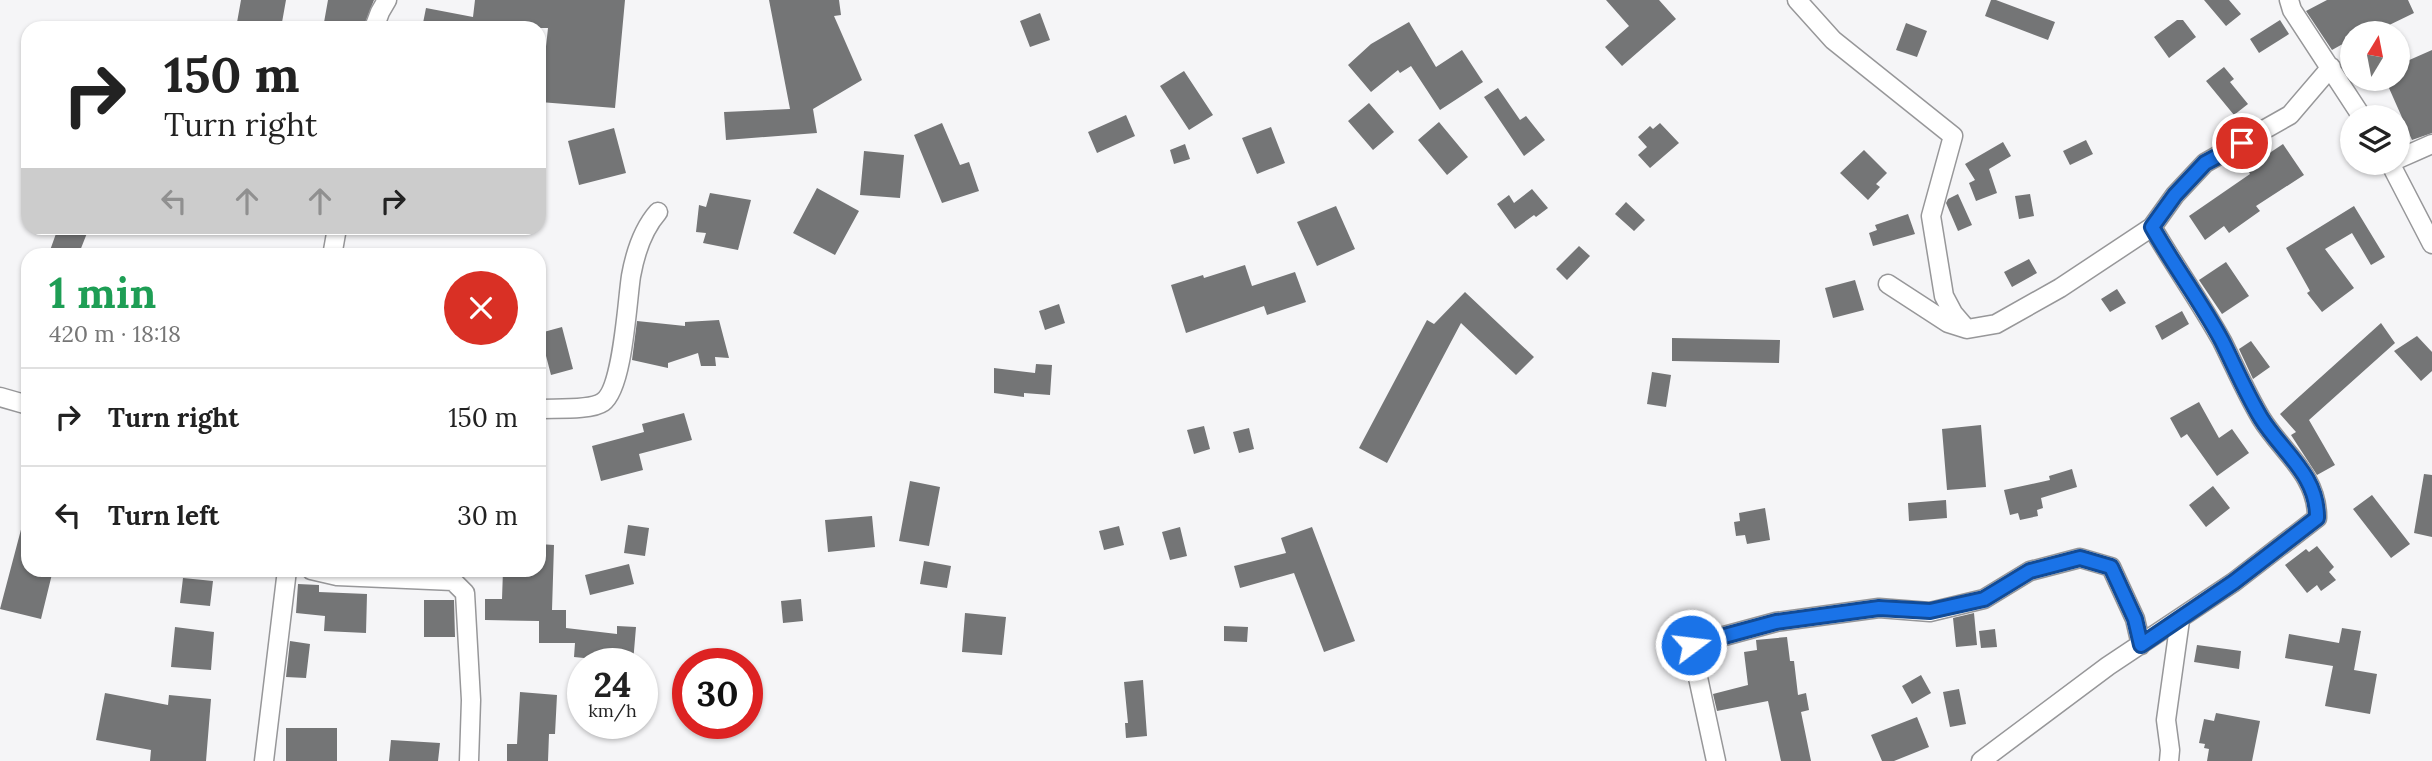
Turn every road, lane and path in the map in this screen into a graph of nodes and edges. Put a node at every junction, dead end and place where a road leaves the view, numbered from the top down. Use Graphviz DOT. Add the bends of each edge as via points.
graph roads {
  1 [pos="387,0"];
  2 [pos="1797,0"];
  3 [pos="2289,0"];
  4 [pos="377,21"];
  5 [pos="2331,67"];
  6 [pos="2355,105"];
  7 [pos="2432,144"];
  8 [pos="2410,154"];
  9 [pos="2396,175"];
  10 [pos="658,212"];
  11 [pos="2152,227"];
  12 [pos="2432,244"];
  13 [pos="1888,284"];
  14 [pos="1967,329"];
  15 [pos="0,397"];
  16 [pos="21,403"];
  17 [pos="546,410"];
  18 [pos="285,577"];
  19 [pos="360,577"];
  20 [pos="2180,620"];
  21 [pos="2141,645"];
  22 [pos="264,761"];
  23 [pos="469,761"];
  24 [pos="1716,761"];
  25 [pos="1980,761"];
  26 [pos="2169,761"];
  1 -- 4 [label="street"];
  2 -- 14 [label="street" via="1833,40 1953,136 1931,216 1944,296"];
  3 -- 5 [label="street"];
  5 -- 6 [label="street"];
  5 -- 11 [label="street" via="2290,115 2205,163"];
  7 -- 8 [label="street"];
  9 -- 12 [label="street"];
  10 -- 17 [label="street" via="643,234 635,260 612,392 595,406"];
  11 -- 14 [label="street" via="1996,324"];
  11 -- 20 [label="street" via="2263,421 2310,482 2317,507 2317,518"];
  13 -- 14 [label="street" via="1931,314"];
  15 -- 16 [label="street"];
  18 -- 22 [label="street"];
  19 -- 23 [label="street" via="453,581 465,593"];
  20 -- 21 [label="street"];
  20 -- 26 [label="street" via="2166,720"];
  21 -- 24 [label="street" via="2135,619 2111,567 2080,558 2030,571 1984,599 1930,611 1879,608 1776,622 1691,645"];
  21 -- 25 [label="street"];
}
